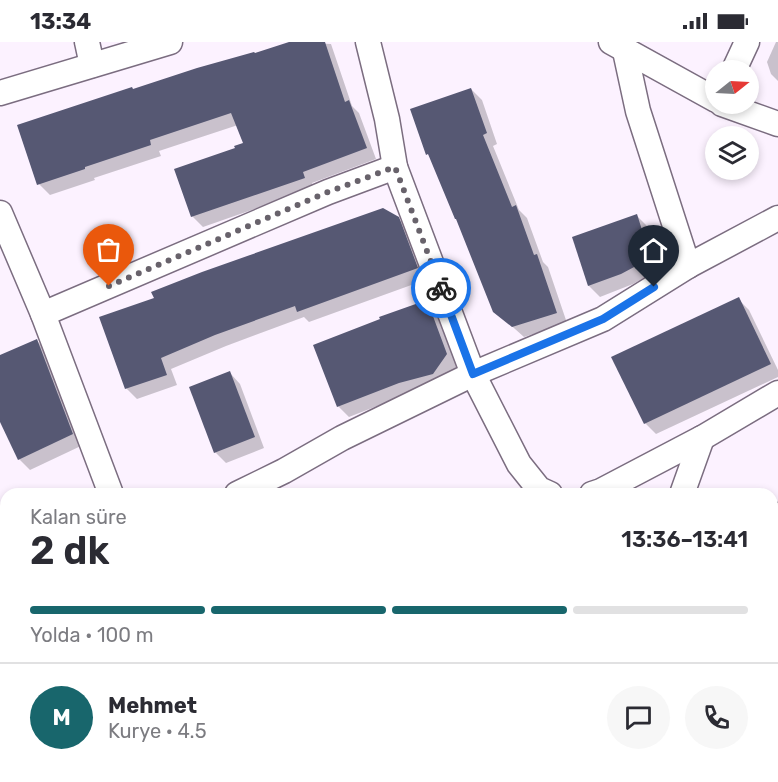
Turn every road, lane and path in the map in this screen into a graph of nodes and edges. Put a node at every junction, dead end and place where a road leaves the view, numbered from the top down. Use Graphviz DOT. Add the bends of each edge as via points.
graph roads {
  1 [pos="170,42"];
  2 [pos="368,42"];
  3 [pos="747,42"];
  4 [pos="618,47"];
  5 [pos="90,53"];
  6 [pos="739,60"];
  7 [pos="0,93"];
  8 [pos="705,94"];
  9 [pos="750,114"];
  10 [pos="778,124"];
  11 [pos="395,167"];
  12 [pos="0,213"];
  13 [pos="778,218"];
  14 [pos="688,266"];
  15 [pos="43,314"];
  16 [pos="473,374"];
  17 [pos="778,393"];
  18 [pos="702,438"];
  19 [pos="109,488"];
  20 [pos="249,488"];
  21 [pos="539,488"];
  22 [pos="607,488"];
  23 [pos="689,488"];
  1 -- 5 [label="street"];
  2 -- 11 [label="street"];
  3 -- 6 [label="street"];
  4 -- 8 [label="street"];
  4 -- 14 [label="street"];
  5 -- 7 [label="street"];
  9 -- 10 [label="street"];
  11 -- 15 [label="street"];
  11 -- 16 [label="street"];
  12 -- 15 [label="street"];
  13 -- 14 [label="street"];
  14 -- 16 [label="street" via="603,319"];
  15 -- 19 [label="street"];
  16 -- 20 [label="street"];
  16 -- 21 [label="street" via="519,464"];
  17 -- 18 [label="street"];
  18 -- 22 [label="street"];
  18 -- 23 [label="street"];
}
